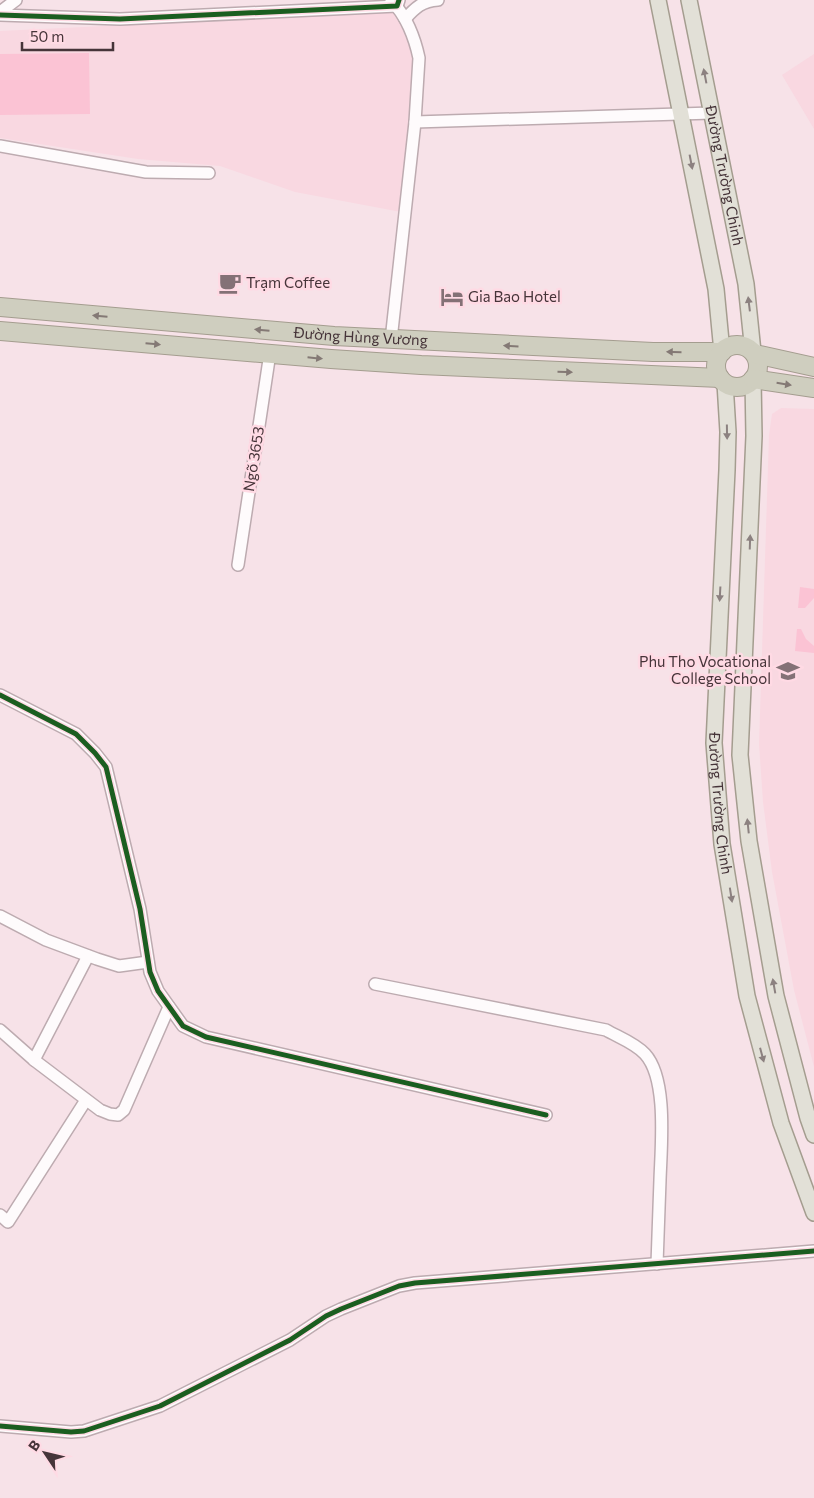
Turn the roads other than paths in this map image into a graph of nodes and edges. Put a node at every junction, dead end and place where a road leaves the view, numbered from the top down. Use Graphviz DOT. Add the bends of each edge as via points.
graph roads {
  1 [pos="16,0"];
  2 [pos="438,0"];
  3 [pos="658,0"];
  4 [pos="689,0"];
  5 [pos="395,2"];
  6 [pos="0,14"];
  7 [pos="405,19"];
  8 [pos="712,113"];
  9 [pos="682,114"];
  10 [pos="415,122"];
  11 [pos="0,146"];
  12 [pos="209,172"];
  13 [pos="0,307"];
  14 [pos="0,331"];
  15 [pos="391,340"];
  16 [pos="722,352"];
  17 [pos="270,353"];
  18 [pos="754,353"];
  19 [pos="814,367"];
  20 [pos="753,379"];
  21 [pos="723,381"];
  22 [pos="814,388"];
  23 [pos="238,565"];
  24 [pos="0,695"];
  25 [pos="0,916"];
  26 [pos="88,956"];
  27 [pos="148,962"];
  28 [pos="375,984"];
  29 [pos="169,1007"];
  30 [pos="0,1030"];
  31 [pos="34,1060"];
  32 [pos="86,1100"];
  33 [pos="546,1115"];
  34 [pos="814,1135"];
  35 [pos="814,1213"];
  36 [pos="0,1215"];
  37 [pos="814,1250"];
  38 [pos="657,1264"];
  39 [pos="0,1426"];
  1 -- 6 [label="street"];
  2 -- 7 [label="street" via="415,7"];
  3 -- 9 [label="main road, Đường Trường Chinh"];
  8 -- 4 [label="main road, Đường Trường Chinh, one-way"];
  5 -- 6 [label="street" via="120,19"];
  5 -- 7 [label="street"];
  7 -- 10 [label="street" via="419,58"];
  8 -- 9 [label="street"];
  18 -- 8 [label="main road, Đường Trường Chinh, one-way" via="746,284"];
  9 -- 10 [label="street"];
  9 -- 16 [label="main road, Đường Trường Chinh, one-way" via="716,289"];
  10 -- 15 [label="street"];
  11 -- 12 [label="street" via="146,172"];
  15 -- 13 [label="highway, Đường Hùng Vương, one-way"];
  14 -- 17 [label="highway, Đường Hùng Vương, one-way"];
  16 -- 15 [label="highway, Đường Hùng Vương, one-way"];
  16 -- 18 [label="highway" via="738,345"];
  16 -- 21 [label="highway" via="717,364"];
  17 -- 21 [label="highway, Đường Hùng Vương, one-way" via="421,365"];
  17 -- 23 [label="street, Ngõ 3653"];
  18 -- 19 [label="highway"];
  18 -- 20 [label="highway" via="758,367"];
  20 -- 21 [label="highway" via="740,387"];
  20 -- 22 [label="highway, one-way"];
  34 -- 20 [label="main road, Đường Trường Chinh, one-way" via="776,996 749,841 740,755 754,436"];
  21 -- 35 [label="main road, Đường Trường Chinh, one-way" via="728,432 714,743 722,844 747,996 781,1123"];
  24 -- 27 [label="street" via="76,734 106,767 140,909"];
  25 -- 26 [label="street" via="46,940"];
  26 -- 27 [label="street" via="119,966"];
  26 -- 31 [label="street"];
  27 -- 29 [label="street" via="158,991"];
  28 -- 38 [label="street" via="606,1030 644,1053 659,1086 662,1118"];
  29 -- 32 [label="street" via="124,1110 110,1114"];
  29 -- 33 [label="street" via="183,1026 206,1037"];
  30 -- 31 [label="street"];
  31 -- 32 [label="street"];
  32 -- 36 [label="street" via="8,1222"];
  37 -- 38 [label="street"];
  38 -- 39 [label="street" via="400,1286 326,1316 290,1340 160,1406 84,1431"];
}
